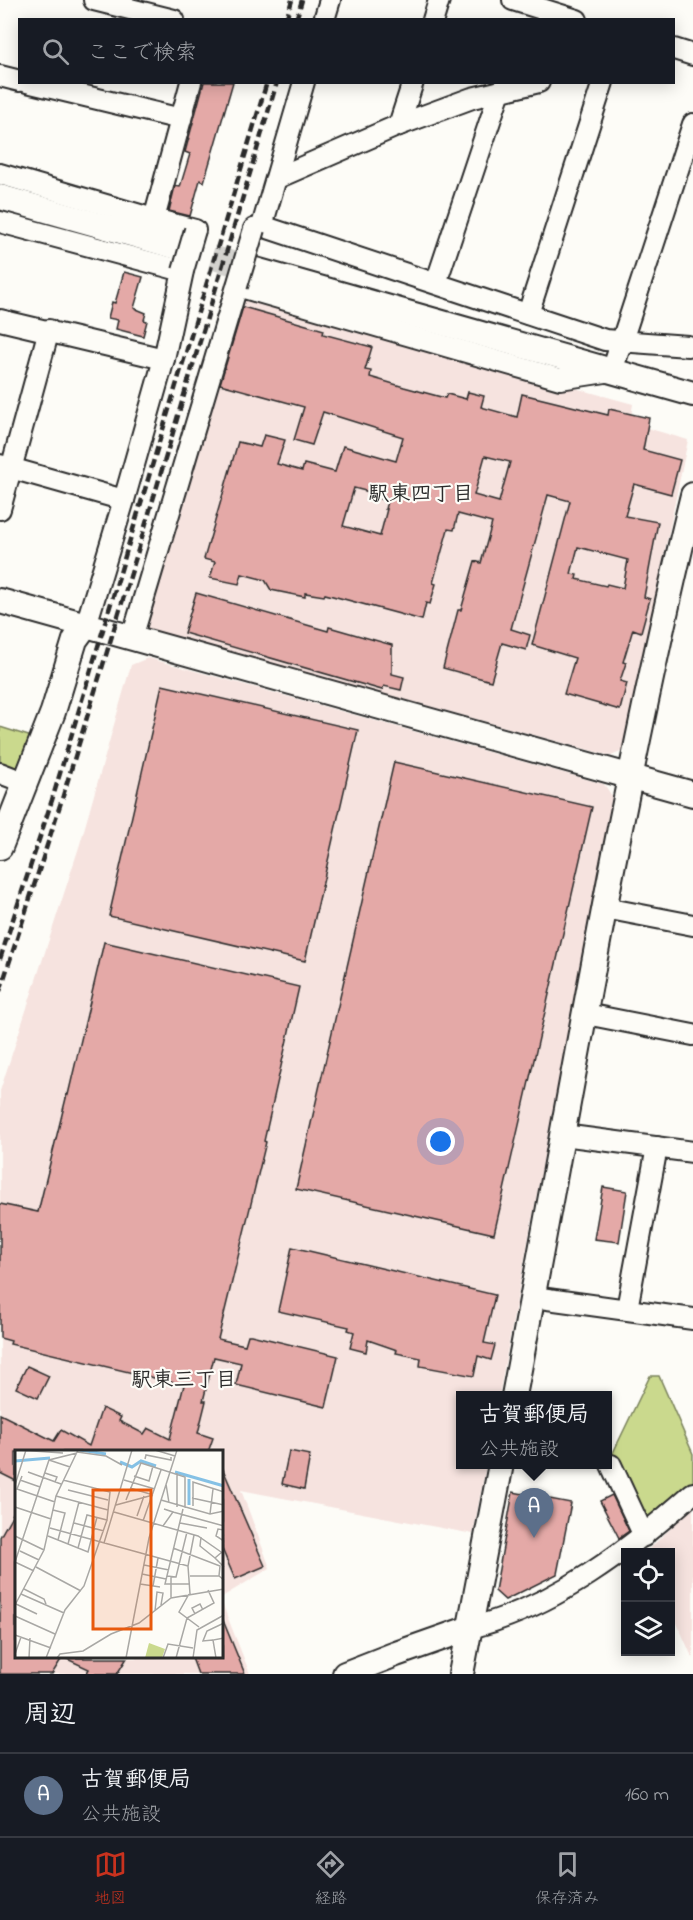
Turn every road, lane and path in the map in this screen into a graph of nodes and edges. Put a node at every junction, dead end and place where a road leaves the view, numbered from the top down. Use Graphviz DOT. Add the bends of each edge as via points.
graph roads {
  1 [pos="94,0"];
  2 [pos="330,0"];
  3 [pos="439,0"];
  4 [pos="513,0"];
  5 [pos="166,18"];
  6 [pos="325,18"];
  7 [pos="434,18"];
  8 [pos="571,18"];
  9 [pos="675,49"];
  10 [pos="693,55"];
  11 [pos="693,63"];
  12 [pos="675,65"];
  13 [pos="0,76"];
  14 [pos="18,80"];
  15 [pos="35,84"];
  16 [pos="190,84"];
  17 [pos="303,84"];
  18 [pos="412,84"];
  19 [pos="530,84"];
  20 [pos="602,84"];
  21 [pos="500,91"];
  22 [pos="181,119"];
  23 [pos="693,124"];
  24 [pos="399,125"];
  25 [pos="0,174"];
  26 [pos="277,178"];
  27 [pos="0,197"];
  28 [pos="154,219"];
  29 [pos="0,222"];
  30 [pos="258,227"];
  31 [pos="177,247"];
  32 [pos="183,271"];
  33 [pos="245,278"];
  34 [pos="436,283"];
  35 [pos="528,314"];
  36 [pos="0,320"];
  37 [pos="49,330"];
  38 [pos="621,341"];
  39 [pos="688,346"];
  40 [pos="164,359"];
  41 [pos="612,370"];
  42 [pos="693,394"];
  43 [pos="5,467"];
  44 [pos="693,495"];
  45 [pos="124,500"];
  46 [pos="0,510"];
  47 [pos="0,601"];
  48 [pos="86,626"];
  49 [pos="132,638"];
  50 [pos="0,773"];
  51 [pos="631,776"];
  52 [pos="26,783"];
  53 [pos="693,794"];
  54 [pos="0,847"];
  55 [pos="605,908"];
  56 [pos="693,925"];
  57 [pos="586,1014"];
  58 [pos="693,1035"];
  59 [pos="563,1136"];
  60 [pos="657,1147"];
  61 [pos="693,1152"];
  62 [pos="533,1297"];
  63 [pos="627,1310"];
  64 [pos="693,1319"];
  65 [pos="515,1391"];
  66 [pos="612,1467"];
  67 [pos="500,1469"];
  68 [pos="693,1493"];
  69 [pos="644,1536"];
  70 [pos="470,1628"];
  71 [pos="345,1674"];
  72 [pos="461,1674"];
  1 -- 5 [label="street"];
  2 -- 6 [label="street"];
  3 -- 7 [label="street"];
  4 -- 8 [label="street"];
  9 -- 10 [label="street"];
  11 -- 12 [label="street"];
  13 -- 14 [label="street"];
  15 -- 22 [label="street"];
  16 -- 22 [label="street"];
  17 -- 26 [label="street"];
  18 -- 24 [label="street"];
  19 -- 21 [label="street"];
  20 -- 35 [label="street"];
  21 -- 24 [label="street"];
  21 -- 34 [label="street"];
  22 -- 28 [label="street"];
  23 -- 38 [label="street"];
  24 -- 26 [label="street"];
  25 -- 28 [label="street"];
  26 -- 30 [label="street"];
  27 -- 31 [label="street"];
  28 -- 32 [label="street, bridge" via="195,230"];
  29 -- 32 [label="street"];
  30 -- 33 [label="street, bridge"];
  30 -- 34 [label="street"];
  32 -- 40 [label="street"];
  33 -- 41 [label="street"];
  33 -- 49 [label="street"];
  34 -- 35 [label="street"];
  35 -- 38 [label="street" via="605,340"];
  36 -- 37 [label="street"];
  37 -- 40 [label="street"];
  37 -- 43 [label="street"];
  38 -- 39 [label="street"];
  38 -- 41 [label="street"];
  40 -- 45 [label="street"];
  41 -- 42 [label="street"];
  43 -- 45 [label="street"];
  43 -- 46 [label="street"];
  44 -- 51 [label="street"];
  45 -- 48 [label="street"];
  47 -- 48 [label="street"];
  48 -- 49 [label="street"];
  48 -- 52 [label="street" via="75,640"];
  49 -- 51 [label="street"];
  50 -- 52 [label="street"];
  51 -- 53 [label="street"];
  51 -- 55 [label="street"];
  52 -- 54 [label="street"];
  55 -- 56 [label="street"];
  55 -- 57 [label="street"];
  57 -- 58 [label="street"];
  57 -- 59 [label="street"];
  59 -- 60 [label="street"];
  59 -- 62 [label="street"];
  60 -- 61 [label="street"];
  60 -- 63 [label="street"];
  62 -- 63 [label="street"];
  62 -- 65 [label="street"];
  63 -- 64 [label="street"];
  66 -- 69 [label="street"];
  67 -- 70 [label="street"];
  68 -- 69 [label="street"];
  69 -- 70 [label="street" via="551,1596"];
  70 -- 71 [label="street"];
  70 -- 72 [label="street"];
}
